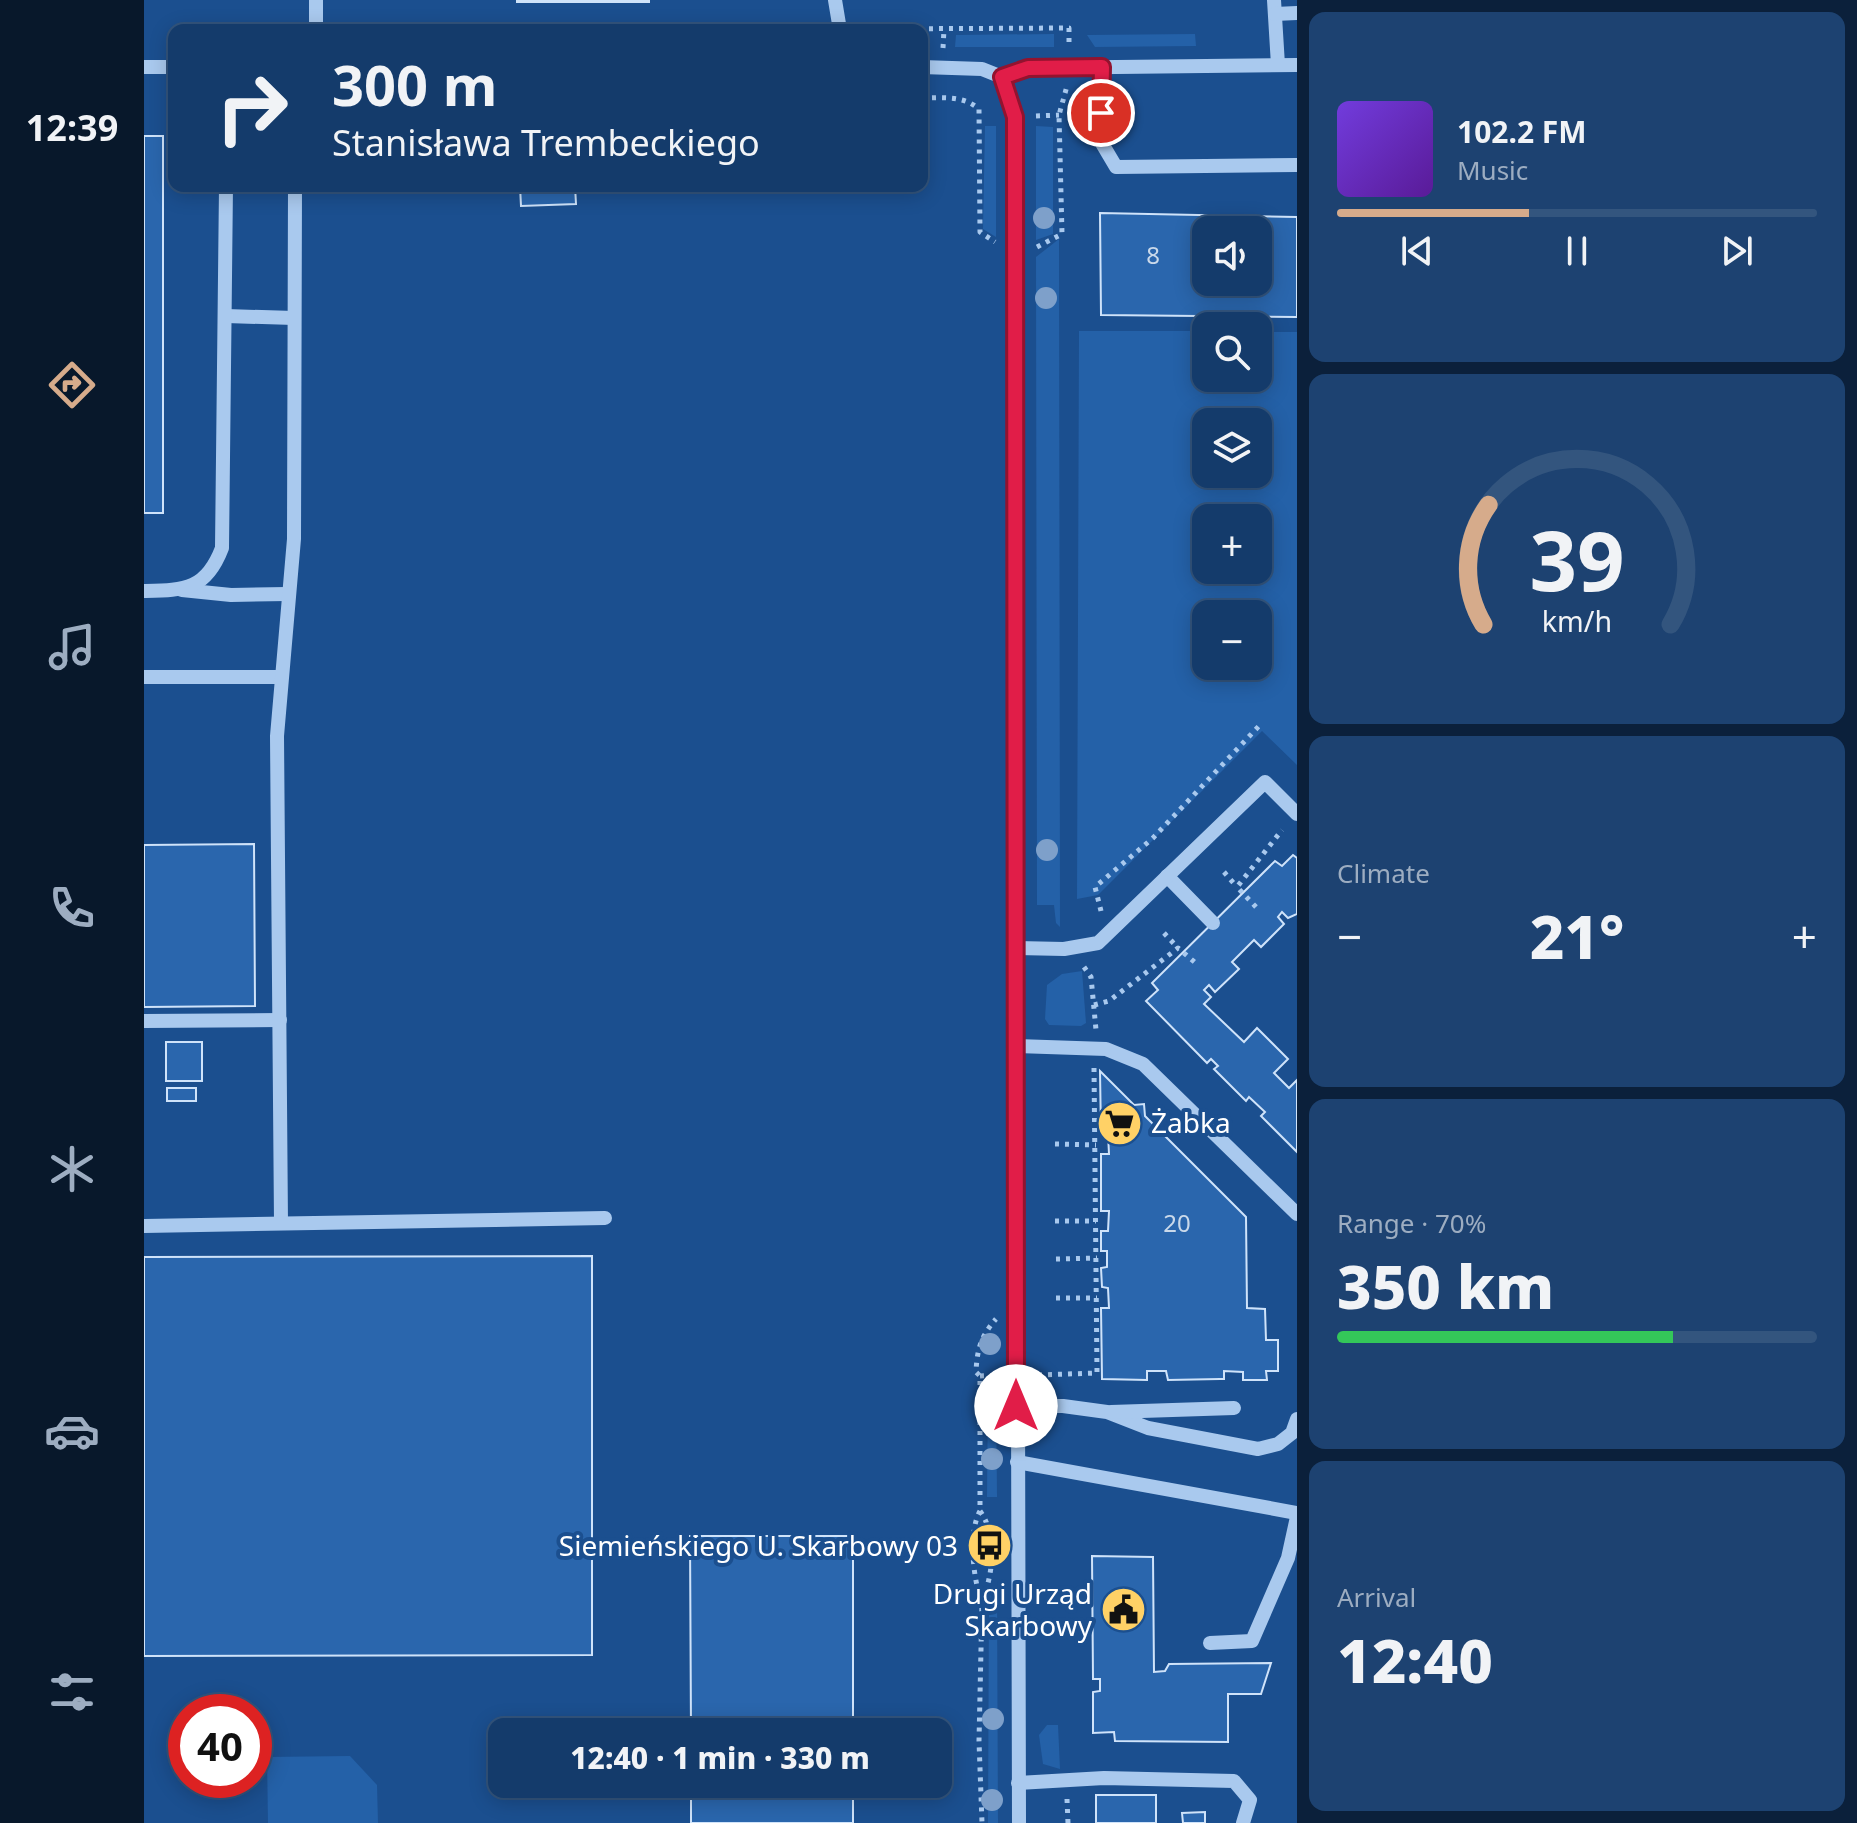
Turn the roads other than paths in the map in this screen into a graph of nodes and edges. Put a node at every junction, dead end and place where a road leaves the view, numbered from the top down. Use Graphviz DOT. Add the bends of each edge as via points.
graph roads {
  1 [pos="316,0"];
  2 [pos="835,0"];
  3 [pos="1274,7"];
  4 [pos="1297,13"];
  5 [pos="316,24"];
  6 [pos="839,24"];
  7 [pos="1278,65"];
  8 [pos="1297,65"];
  9 [pos="144,67"];
  10 [pos="168,67"];
  11 [pos="928,67"];
  12 [pos="1102,67"];
  13 [pos="1002,77"];
  14 [pos="1297,165"];
  15 [pos="226,192"];
  16 [pos="295,192"];
  17 [pos="226,316"];
  18 [pos="294,318"];
  19 [pos="178,590"];
  20 [pos="144,591"];
  21 [pos="287,594"];
  22 [pos="144,677"];
  23 [pos="281,677"];
  24 [pos="1292,818"];
  25 [pos="1167,876"];
  26 [pos="1213,923"];
  27 [pos="1017,948"];
  28 [pos="280,1020"];
  29 [pos="144,1021"];
  30 [pos="1017,1046"];
  31 [pos="1297,1214"];
  32 [pos="605,1218"];
  33 [pos="281,1223"];
  34 [pos="144,1226"];
  35 [pos="1016,1406"];
  36 [pos="1234,1408"];
  37 [pos="1107,1412"];
  38 [pos="1297,1419"];
  39 [pos="1017,1462"];
  40 [pos="1297,1515"];
  41 [pos="1210,1643"];
  42 [pos="1018,1783"];
  43 [pos="1019,1823"];
  44 [pos="1243,1823"];
  1 -- 5 [label="street"];
  2 -- 6 [label="street"];
  3 -- 4 [label="street"];
  3 -- 7 [label="street"];
  7 -- 8 [label="street"];
  7 -- 12 [label="street"];
  9 -- 10 [label="street"];
  11 -- 13 [label="street" via="982,69"];
  12 -- 13 [label="street" via="1028,68"];
  12 -- 14 [label="street" via="1100,140 1116,167"];
  13 -- 27 [label="street" via="1015,117"];
  15 -- 17 [label="street"];
  16 -- 18 [label="street"];
  17 -- 18 [label="street"];
  17 -- 19 [label="street" via="222,548 200,582"];
  18 -- 21 [label="street" via="294,539"];
  19 -- 20 [label="street"];
  19 -- 21 [label="street"];
  21 -- 23 [label="street"];
  22 -- 23 [label="street"];
  23 -- 28 [label="street"];
  24 -- 25 [label="street" via="1265,782"];
  25 -- 26 [label="street"];
  25 -- 27 [label="street" via="1098,943"];
  27 -- 30 [label="street"];
  28 -- 29 [label="street"];
  28 -- 33 [label="street"];
  30 -- 31 [label="street" via="1106,1049 1143,1064"];
  30 -- 35 [label="street"];
  32 -- 33 [label="street"];
  33 -- 34 [label="street"];
  35 -- 37 [label="street"];
  35 -- 39 [label="street"];
  36 -- 37 [label="street"];
  37 -- 38 [label="street" via="1148,1428 1258,1449 1278,1444 1292,1433"];
  39 -- 40 [label="street"];
  39 -- 42 [label="street"];
  40 -- 41 [label="street" via="1288,1558 1252,1641"];
  42 -- 43 [label="street"];
  42 -- 44 [label="street" via="1104,1778 1234,1781 1250,1800"];
}
